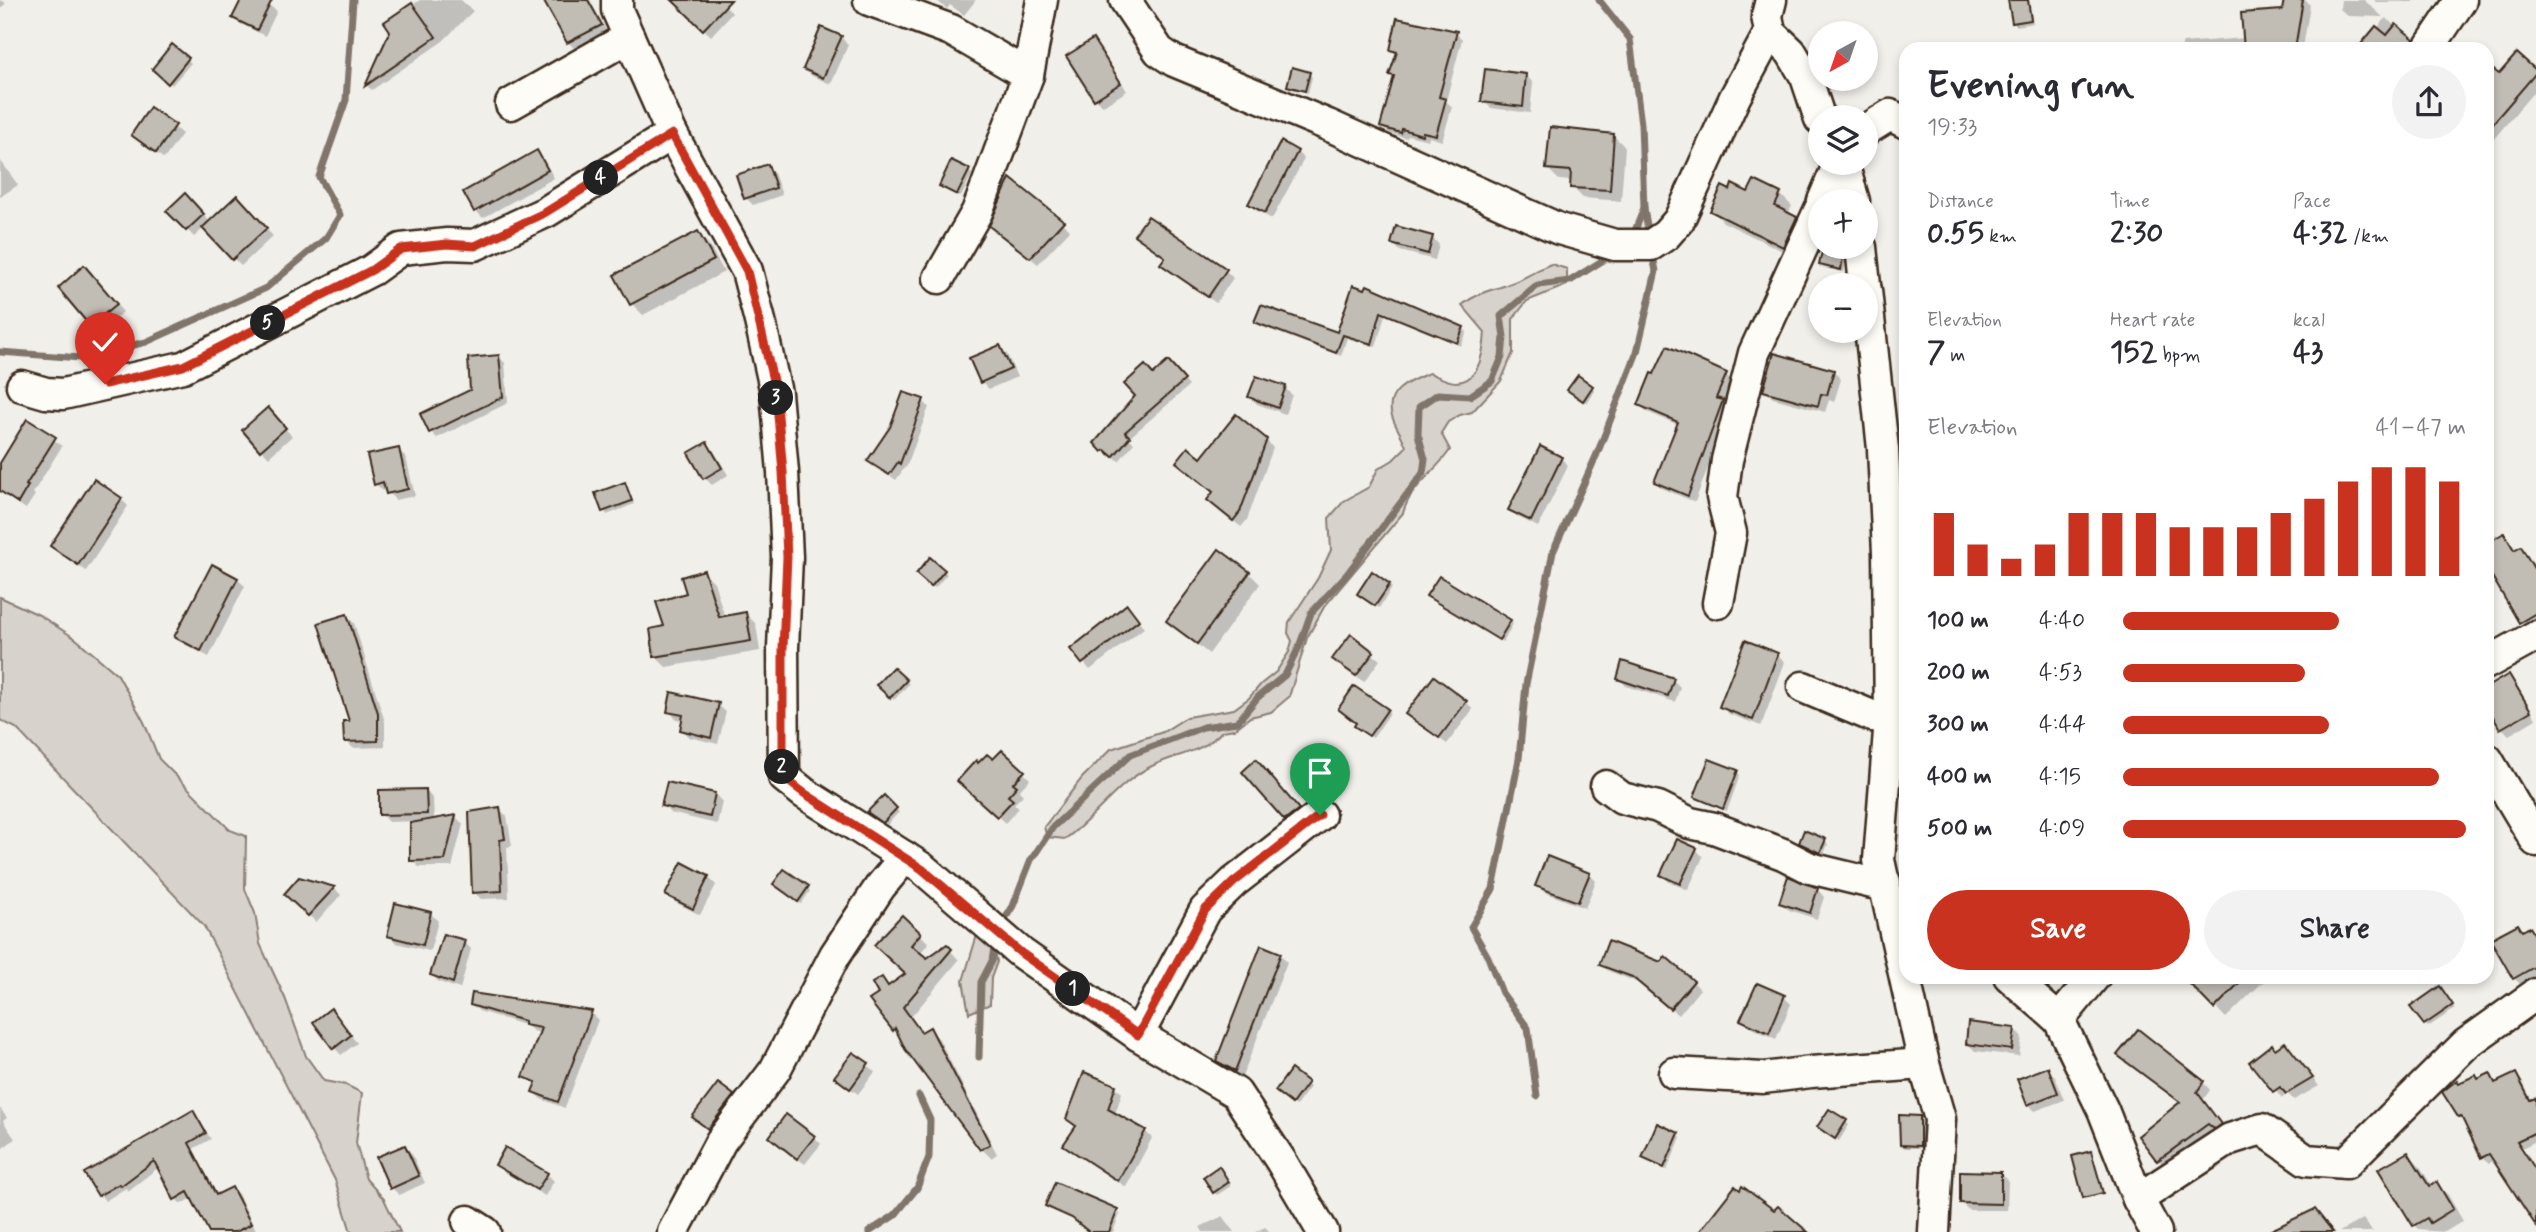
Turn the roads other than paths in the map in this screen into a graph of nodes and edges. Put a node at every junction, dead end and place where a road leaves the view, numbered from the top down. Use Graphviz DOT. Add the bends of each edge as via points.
graph roads {
  1 [pos="617,0"];
  2 [pos="869,0"];
  3 [pos="1042,0"];
  4 [pos="1125,0"];
  5 [pos="1771,0"];
  6 [pos="2461,0"];
  7 [pos="1770,32"];
  8 [pos="629,37"];
  9 [pos="2432,42"];
  10 [pos="1028,75"];
  11 [pos="511,104"];
  12 [pos="1815,105"];
  13 [pos="1899,119"];
  14 [pos="1878,122"];
  15 [pos="672,134"];
  16 [pos="1808,235"];
  17 [pos="939,278"];
  18 [pos="1871,343"];
  19 [pos="22,386"];
  20 [pos="1718,603"];
  21 [pos="2536,636"];
  22 [pos="2494,659"];
  23 [pos="1803,687"];
  24 [pos="1890,718"];
  25 [pos="2494,771"];
  26 [pos="1606,786"];
  27 [pos="1320,815"];
  28 [pos="2536,841"];
  29 [pos="905,857"];
  30 [pos="1893,889"];
  31 [pos="1899,923"];
  32 [pos="1910,984"];
  33 [pos="2018,984"];
  34 [pos="2088,984"];
  35 [pos="2536,993"];
  36 [pos="2059,1020"];
  37 [pos="1138,1035"];
  38 [pos="1924,1064"];
  39 [pos="1674,1073"];
  40 [pos="2138,1199"];
  41 [pos="673,1232"];
  42 [pos="1323,1232"];
  43 [pos="1934,1232"];
  44 [pos="2157,1232"];
  1 -- 8 [label="street"];
  2 -- 10 [label="street" via="951,30"];
  3 -- 10 [label="street"];
  4 -- 7 [label="street" via="1159,51 1174,61 1559,229 1615,245 1651,245 1679,220"];
  5 -- 7 [label="street"];
  6 -- 9 [label="street"];
  7 -- 12 [label="street" via="1791,52"];
  8 -- 11 [label="street"];
  8 -- 15 [label="street"];
  10 -- 17 [label="street" via="978,212"];
  13 -- 14 [label="street" via="1890,115"];
  15 -- 19 [label="street" via="546,212 475,246 401,249 372,270 183,366 63,394"];
  15 -- 29 [label="street" via="747,271 776,393 787,557 783,777"];
  16 -- 20 [label="street" via="1754,353 1727,460 1722,497 1731,533"];
  18 -- 24 [label="street" via="1883,449"];
  21 -- 22 [label="street"];
  23 -- 24 [label="street" via="1872,716"];
  24 -- 30 [label="street" via="1879,860"];
  25 -- 28 [label="street"];
  26 -- 30 [label="street" via="1622,798 1658,807 1810,868"];
  27 -- 37 [label="street" via="1205,910"];
  29 -- 37 [label="street" via="1021,953"];
  29 -- 41 [label="street" via="835,955 775,1070 721,1141"];
  30 -- 31 [label="street"];
  32 -- 38 [label="street"];
  33 -- 36 [label="street"];
  34 -- 36 [label="street"];
  35 -- 40 [label="street" via="2466,1044 2346,1163 2306,1160 2262,1129 2230,1139"];
  36 -- 40 [label="street" via="2103,1110"];
  37 -- 42 [label="street" via="1236,1093"];
  38 -- 39 [label="street" via="1763,1079"];
  38 -- 43 [label="street" via="1940,1119"];
  40 -- 44 [label="street"];
}
